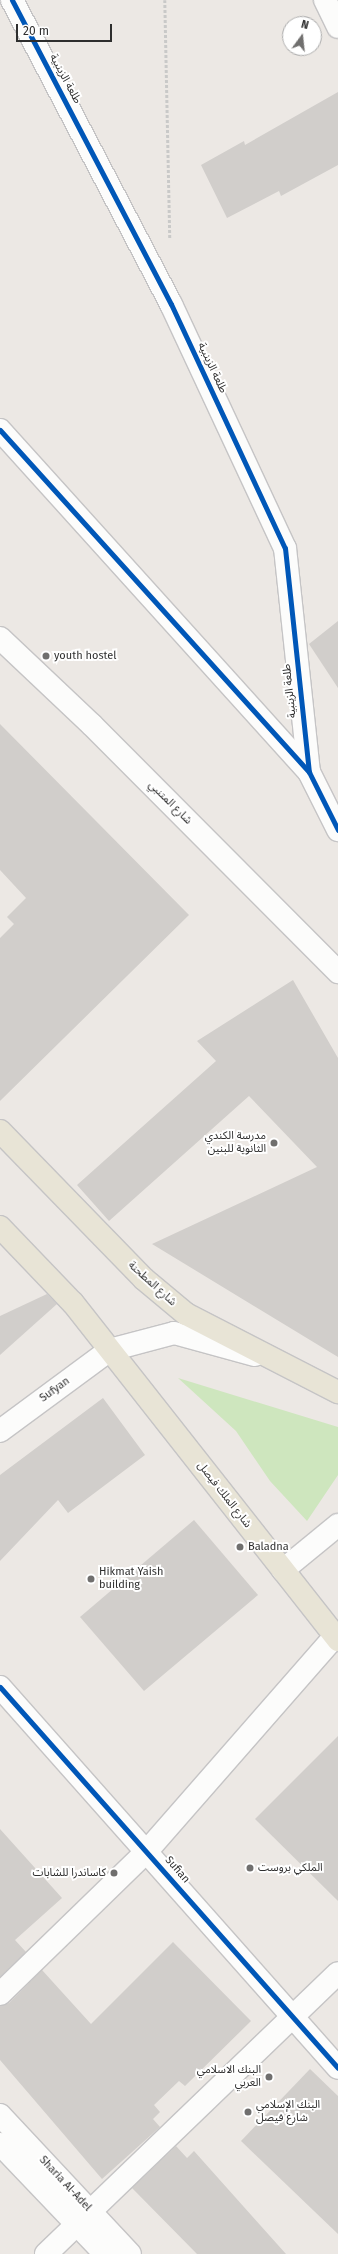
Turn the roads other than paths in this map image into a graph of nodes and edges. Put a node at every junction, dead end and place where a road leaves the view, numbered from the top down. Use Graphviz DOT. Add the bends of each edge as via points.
graph roads {
  1 [pos="12,0"];
  2 [pos="325,0"];
  3 [pos="338,27"];
  4 [pos="0,430"];
  5 [pos="0,638"];
  6 [pos="308,772"];
  7 [pos="338,830"];
  8 [pos="338,972"];
  9 [pos="0,1131"];
  10 [pos="0,1227"];
  11 [pos="110,1350"];
  12 [pos="277,1360"];
  13 [pos="338,1392"];
  14 [pos="0,1431"];
  15 [pos="338,1525"];
  16 [pos="283,1570"];
  17 [pos="336,1638"];
  18 [pos="0,1686"];
  19 [pos="147,1851"];
  20 [pos="338,1973"];
  21 [pos="0,1994"];
  22 [pos="292,2017"];
  23 [pos="338,2068"];
  24 [pos="0,2115"];
  25 [pos="0,2144"];
  26 [pos="84,2218"];
  27 [pos="46,2254"];
  28 [pos="105,2254"];
  29 [pos="130,2254"];
  1 -- 6 [label="street, طلعة الزينبية" via="171,304 285,548"];
  2 -- 3 [label="street"];
  4 -- 6 [label="street"];
  5 -- 8 [label="street, شارع المتنبي" via="92,725"];
  6 -- 7 [label="street"];
  9 -- 12 [label="main road, شارع المطحنة" via="144,1279 186,1314"];
  10 -- 11 [label="main road" via="73,1303"];
  11 -- 12 [label="street" via="174,1333"];
  11 -- 14 [label="street, Sufyan"];
  11 -- 16 [label="main road, شارع الملك فيصل"];
  12 -- 13 [label="main road, شارع المطحنة"];
  15 -- 16 [label="street"];
  16 -- 17 [label="main road, شارع الملك فيصل"];
  17 -- 19 [label="street"];
  18 -- 19 [label="street, Sufian"];
  19 -- 21 [label="street"];
  19 -- 22 [label="street, Sufian"];
  20 -- 22 [label="street"];
  22 -- 23 [label="street, Sufian"];
  22 -- 26 [label="street"];
  24 -- 26 [label="street, Sharia Al-Adel"];
  25 -- 26 [label="street, Sharia Al-Adel"];
  26 -- 27 [label="street"];
  26 -- 28 [label="street, Sharia Al-Adel"];
  26 -- 29 [label="street, Sharia Al-Adel"];
}
